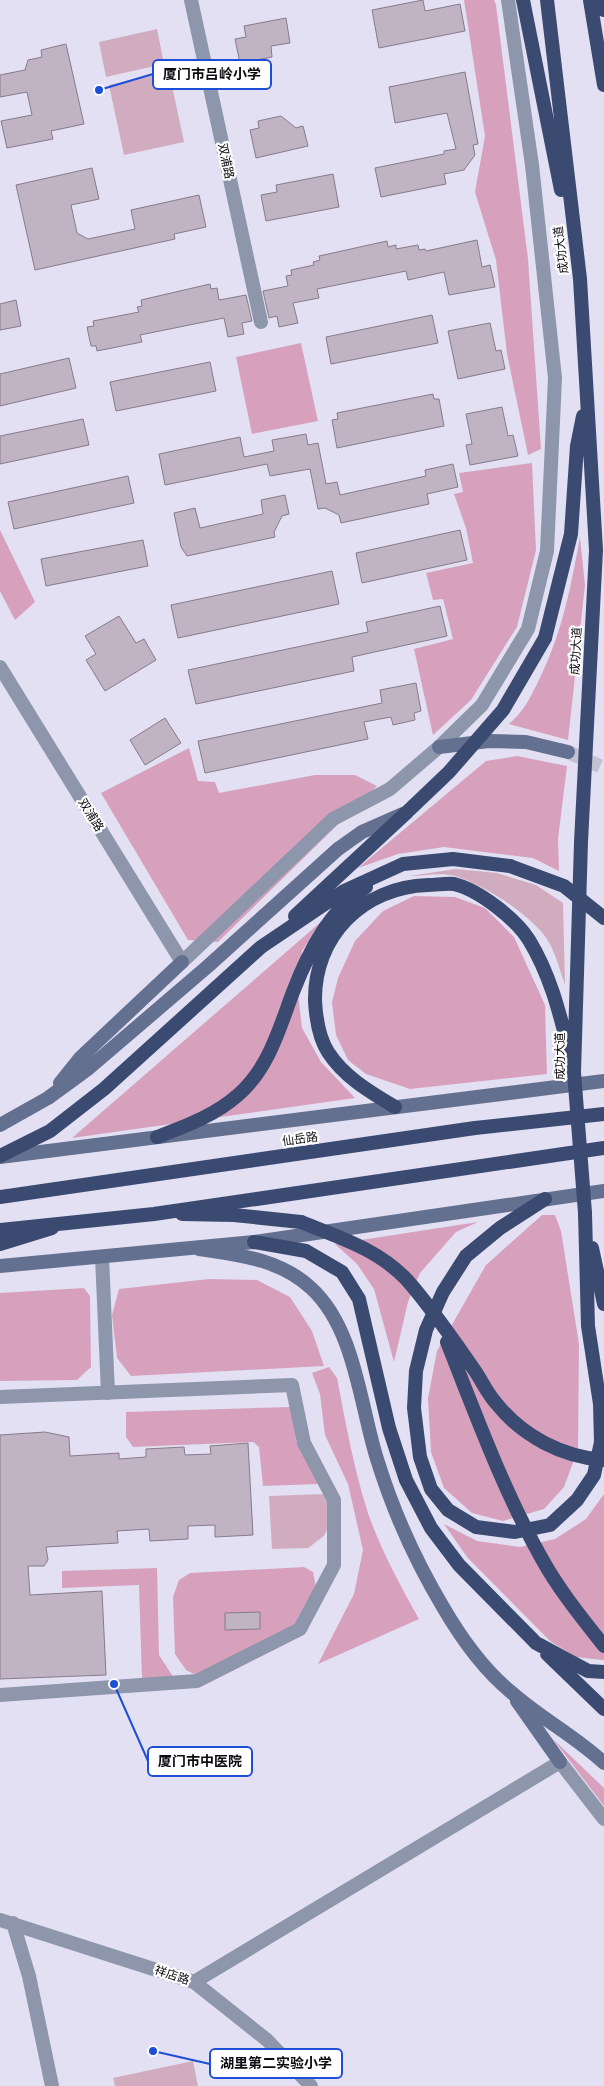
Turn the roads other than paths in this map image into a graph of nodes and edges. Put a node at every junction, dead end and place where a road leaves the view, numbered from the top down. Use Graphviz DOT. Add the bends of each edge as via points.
graph roads {
  1 [pos="191,0"];
  2 [pos="508,0"];
  3 [pos="523,0"];
  4 [pos="547,0"];
  5 [pos="590,0"];
  6 [pos="603,0"];
  7 [pos="604,10"];
  8 [pos="604,85"];
  9 [pos="580,279"];
  10 [pos="262,322"];
  11 [pos="587,394"];
  12 [pos="0,667"];
  13 [pos="439,747"];
  14 [pos="568,752"];
  15 [pos="406,813"];
  16 [pos="403,864"];
  17 [pos="604,918"];
  18 [pos="261,947"];
  19 [pos="182,962"];
  20 [pos="574,1072"];
  21 [pos="604,1081"];
  22 [pos="48,1098"];
  23 [pos="395,1107"];
  24 [pos="604,1114"];
  25 [pos="0,1125"];
  26 [pos="157,1137"];
  27 [pos="604,1148"];
  28 [pos="0,1157"];
  29 [pos="604,1191"];
  30 [pos="0,1197"];
  31 [pos="545,1199"];
  32 [pos="585,1213"];
  33 [pos="154,1214"];
  34 [pos="69,1222"];
  35 [pos="0,1230"];
  36 [pos="254,1242"];
  37 [pos="0,1244"];
  38 [pos="199,1249"];
  39 [pos="102,1257"];
  40 [pos="0,1266"];
  41 [pos="604,1304"];
  42 [pos="440,1322"];
  43 [pos="108,1393"];
  44 [pos="0,1397"];
  45 [pos="604,1460"];
  46 [pos="536,1643"];
  47 [pos="604,1646"];
  48 [pos="604,1672"];
  49 [pos="511,1692"];
  50 [pos="0,1695"];
  51 [pos="604,1709"];
  52 [pos="560,1762"];
  53 [pos="604,1763"];
  54 [pos="604,1819"];
  55 [pos="6,1921"];
  56 [pos="194,1982"];
  57 [pos="52,2086"];
  58 [pos="311,2086"];
  1 -- 10 [label="street, 双浦路"];
  2 -- 13 [label="street" via="532,165 555,378 546,551 528,629 482,705"];
  3 -- 9 [label="highway"];
  4 -- 9 [label="highway, 成功大道"];
  5 -- 8 [label="highway"];
  6 -- 7 [label="highway"];
  9 -- 11 [label="highway, 成功大道"];
  11 -- 15 [label="highway, bridge" via="577,446 571,534 545,638 503,710 449,772"];
  11 -- 20 [label="highway, 成功大道" via="596,550 580,842"];
  12 -- 19 [label="street, 双浦路"];
  13 -- 14 [label="main road" via="526,742"];
  13 -- 19 [label="street" via="390,789 333,819"];
  15 -- 18 [label="highway"];
  15 -- 22 [label="main road" via="362,832 338,849 200,974 89,1068"];
  16 -- 17 [label="highway, bridge" via="453,859 510,866 564,886"];
  16 -- 18 [label="highway" via="344,891"];
  16 -- 26 [label="highway" via="359,891 337,911 316,944 262,1067 238,1094 208,1117"];
  18 -- 28 [label="highway" via="104,1089 50,1131"];
  19 -- 22 [label="main road" via="80,1058"];
  20 -- 23 [label="highway" via="557,1001 528,939 507,916 480,896 454,884 411,885 368,900 335,931 320,958 315,986 316,1019 328,1052 353,1081"];
  20 -- 32 [label="highway, 成功大道, bridge"];
  21 -- 23 [label="main road"];
  22 -- 25 [label="main road"];
  23 -- 26 [label="main road"];
  24 -- 30 [label="highway, 仙岳路, bridge" via="475,1128"];
  26 -- 28 [label="main road"];
  27 -- 33 [label="highway, bridge"];
  29 -- 31 [label="main road"];
  31 -- 32 [label="highway" via="500,1228 466,1256 443,1292 426,1330 416,1371 414,1408 420,1457 432,1489 448,1510 476,1527 515,1532 550,1525 577,1500 594,1475 601,1442 600,1404 588,1326"];
  31 -- 36 [label="main road"];
  32 -- 41 [label="highway, 成功大道"];
  33 -- 34 [label="highway, bridge"];
  33 -- 42 [label="highway, bridge" via="234,1215 300,1222 364,1247 406,1279"];
  34 -- 35 [label="highway, bridge"];
  34 -- 37 [label="highway"];
  36 -- 38 [label="main road"];
  36 -- 46 [label="highway" via="306,1251 342,1272 359,1299 389,1428 406,1480 431,1528 459,1565"];
  38 -- 39 [label="main road"];
  38 -- 49 [label="main road" via="258,1258 285,1270 311,1288 336,1318 350,1356 377,1459 406,1539 469,1648"];
  39 -- 40 [label="main road"];
  39 -- 43 [label="street"];
  42 -- 45 [label="highway, bridge" via="496,1404 524,1431 556,1450"];
  42 -- 47 [label="highway, bridge" via="513,1503 542,1560"];
  43 -- 44 [label="street"];
  43 -- 50 [label="street" via="292,1385 304,1443 334,1500 334,1565 300,1629 197,1681"];
  46 -- 48 [label="highway" via="588,1671"];
  46 -- 51 [label="highway"];
  49 -- 52 [label="main road"];
  49 -- 53 [label="main road" via="584,1744"];
  52 -- 54 [label="street"];
  52 -- 56 [label="street"];
  55 -- 56 [label="street, 祥店路"];
  55 -- 57 [label="street" via="28,1976"];
  56 -- 58 [label="street, 祥店路" via="267,2040"];
}
